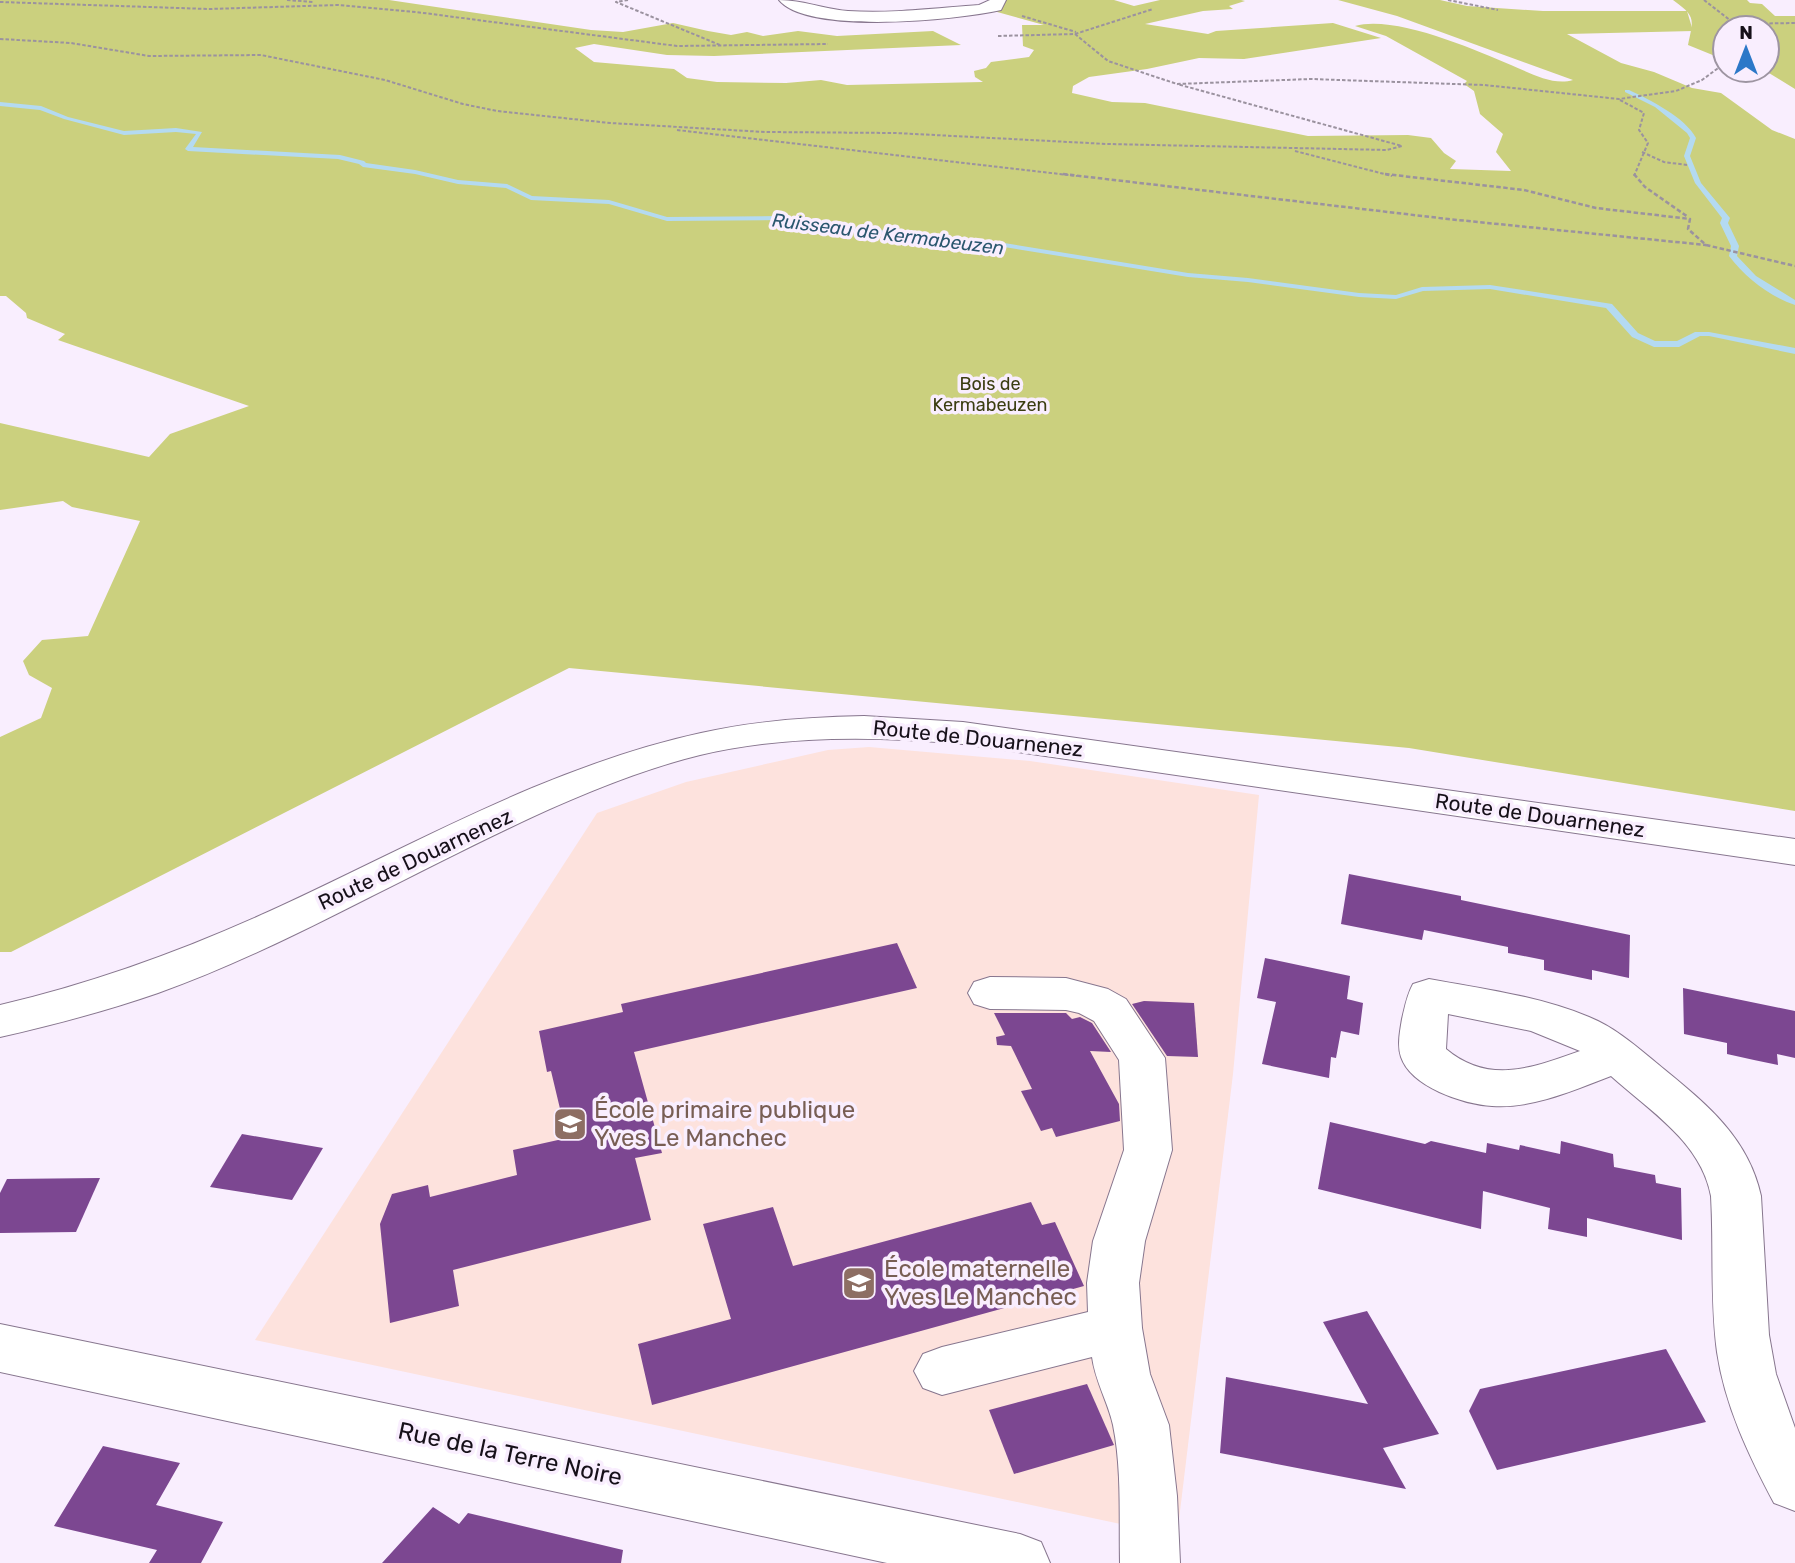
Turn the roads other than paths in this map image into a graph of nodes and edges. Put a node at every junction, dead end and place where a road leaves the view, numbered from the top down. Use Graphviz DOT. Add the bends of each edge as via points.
graph roads {
  1 [pos="787,0"];
  2 [pos="995,4"];
  3 [pos="807,11"];
  4 [pos="780,17"];
  5 [pos="1795,852"];
  6 [pos="990,993"];
  7 [pos="0,1021"];
  8 [pos="1617,1056"];
  9 [pos="1115,1328"];
  10 [pos="0,1348"];
  11 [pos="942,1371"];
  12 [pos="1795,1484"];
  13 [pos="1020,1563"];
  14 [pos="1150,1563"];
  1 -- 3 [label="street"];
  2 -- 3 [label="street" via="843,17"];
  3 -- 4 [label="street"];
  5 -- 7 [label="street, Route de Douarnenez" via="963,733 871,726 795,729 701,744 589,780 176,968 73,1003"];
  6 -- 9 [label="street" via="1092,1000 1110,1010 1142,1058 1148,1150 1119,1241 1113,1283"];
  8 -- 12 [label="street" via="1688,1117 1729,1169 1736,1194 1747,1367 1771,1440"];
  9 -- 11 [label="street"];
  9 -- 14 [label="street" via="1122,1374 1141,1425"];
  10 -- 13 [label="street, Rue de la Terre Noire"];
}
